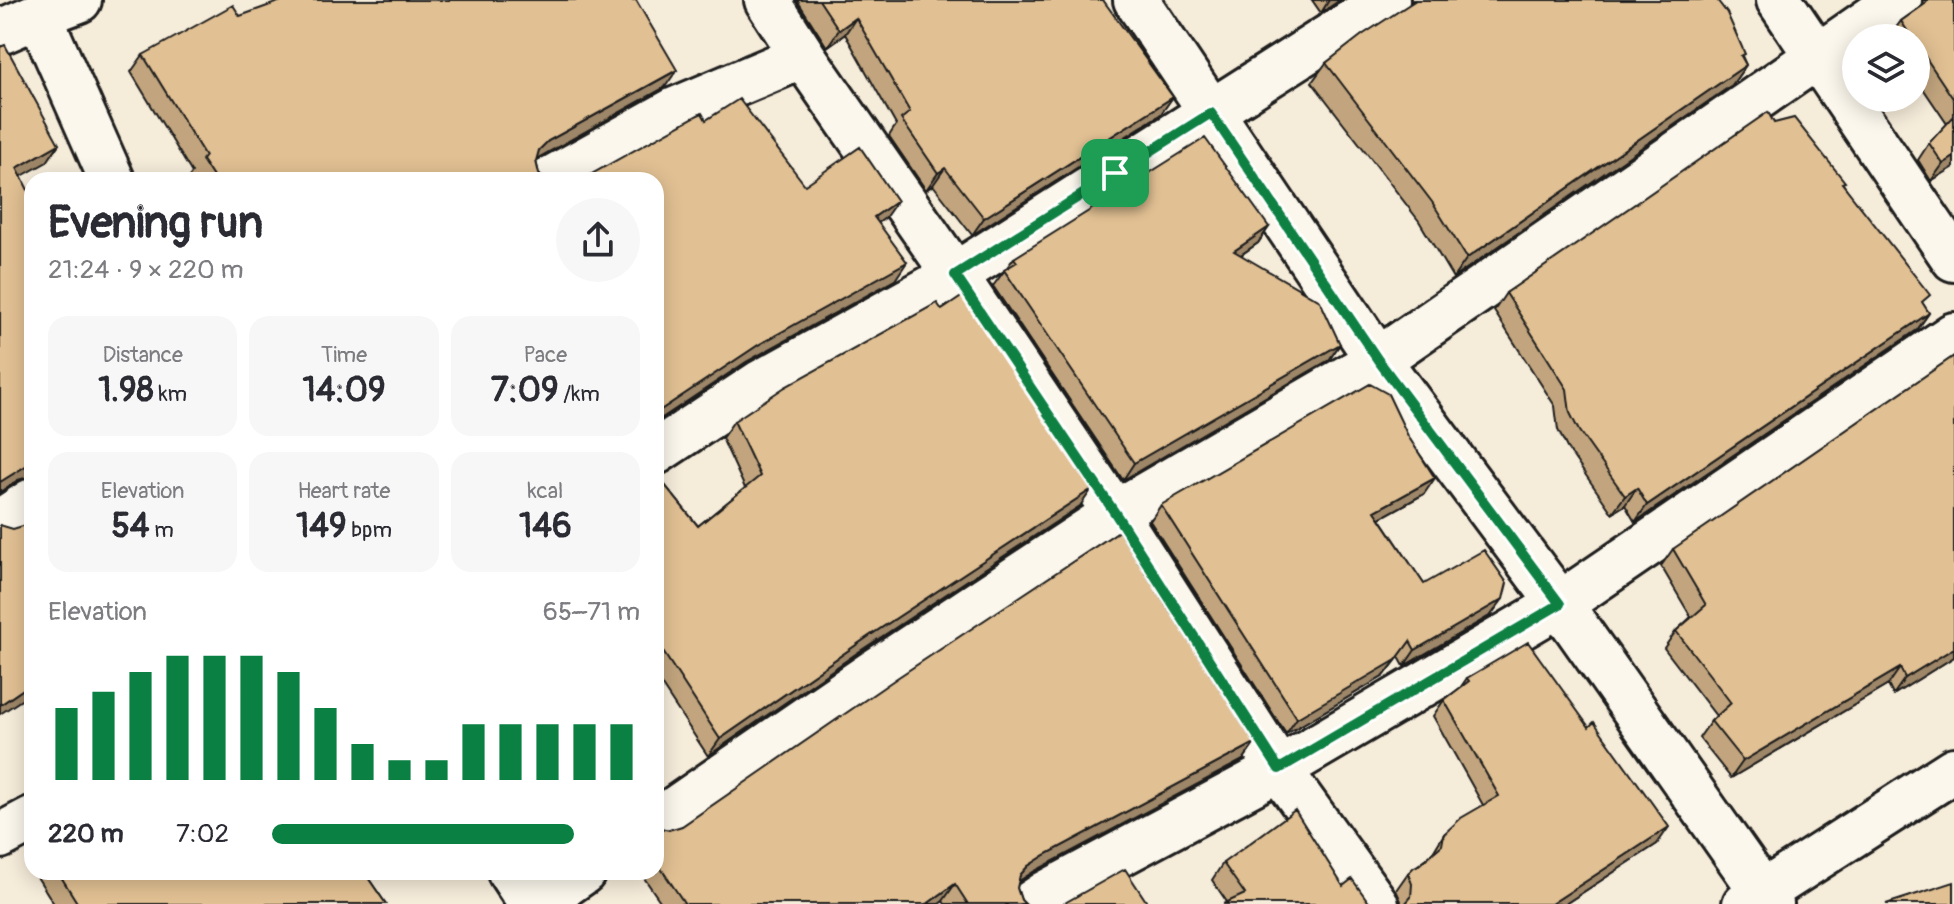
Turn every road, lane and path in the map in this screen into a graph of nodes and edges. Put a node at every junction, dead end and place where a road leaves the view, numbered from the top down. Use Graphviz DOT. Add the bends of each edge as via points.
graph roads {
  1 [pos="767,0"];
  2 [pos="1136,0"];
  3 [pos="1387,0"];
  4 [pos="1779,0"];
  5 [pos="1899,0"];
  6 [pos="59,7"];
  7 [pos="0,32"];
  8 [pos="803,56"];
  9 [pos="1818,57"];
  10 [pos="1211,113"];
  11 [pos="110,172"];
  12 [pos="563,172"];
  13 [pos="1954,259"];
  14 [pos="955,275"];
  15 [pos="1954,335"];
  16 [pos="1378,360"];
  17 [pos="664,447"];
  18 [pos="24,506"];
  19 [pos="1115,513"];
  20 [pos="0,522"];
  21 [pos="1560,604"];
  22 [pos="1279,769"];
  23 [pos="1954,770"];
  24 [pos="664,816"];
  25 [pos="24,823"];
  26 [pos="0,836"];
  27 [pos="516,880"];
  28 [pos="571,880"];
  29 [pos="1760,900"];
  30 [pos="534,904"];
  31 [pos="1030,904"];
  32 [pos="1376,904"];
  1 -- 8 [label="street"];
  2 -- 10 [label="street"];
  3 -- 10 [label="street"];
  4 -- 9 [label="street"];
  5 -- 9 [label="street"];
  6 -- 7 [label="street"];
  6 -- 11 [label="street"];
  8 -- 12 [label="street" via="675,110"];
  8 -- 14 [label="street"];
  9 -- 13 [label="street"];
  9 -- 16 [label="street"];
  10 -- 14 [label="street"];
  10 -- 16 [label="street"];
  14 -- 17 [label="street" via="760,383"];
  14 -- 19 [label="street"];
  15 -- 21 [label="street"];
  16 -- 19 [label="street"];
  16 -- 21 [label="street"];
  18 -- 20 [label="street"];
  19 -- 22 [label="street"];
  19 -- 24 [label="street"];
  21 -- 22 [label="street"];
  21 -- 29 [label="street"];
  22 -- 31 [label="street"];
  22 -- 32 [label="street"];
  23 -- 29 [label="street"];
  25 -- 26 [label="street"];
  27 -- 30 [label="street"];
  28 -- 30 [label="street"];
}
